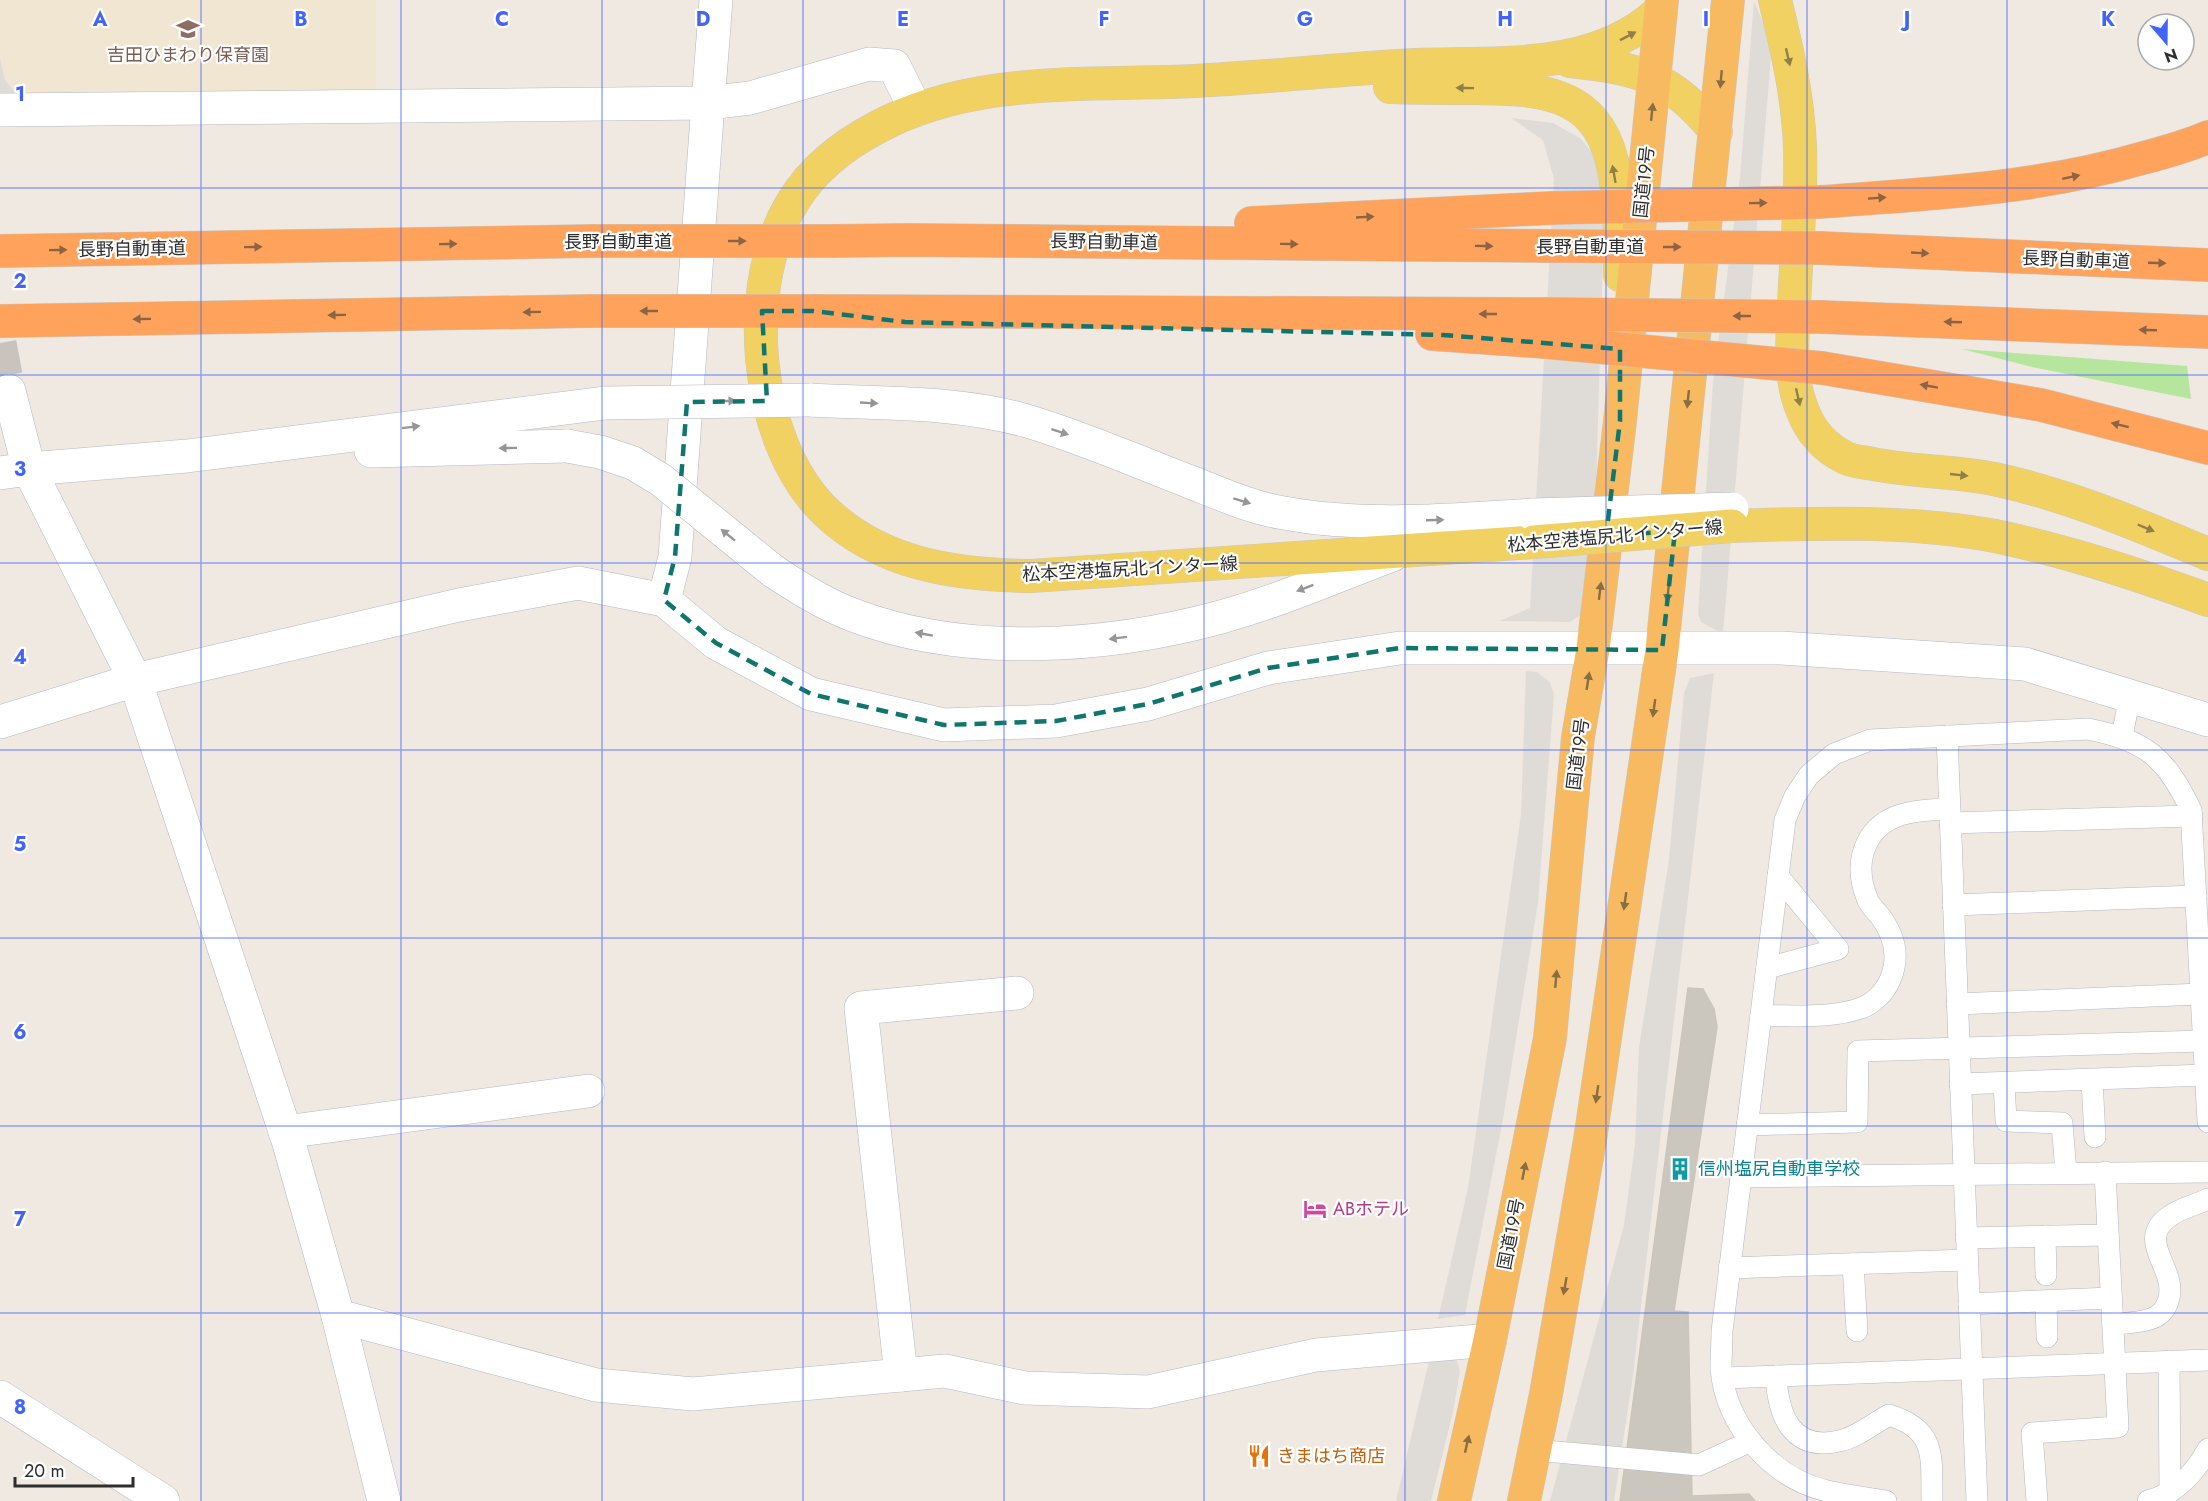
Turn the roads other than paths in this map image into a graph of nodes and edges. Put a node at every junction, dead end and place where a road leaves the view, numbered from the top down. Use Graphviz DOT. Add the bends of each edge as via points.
graph roads {
  1 [pos="716,0"];
  2 [pos="1728,0"];
  3 [pos="1775,0"];
  4 [pos="1662,5"];
  5 [pos="1553,59"];
  6 [pos="1655,80"];
  7 [pos="1195,81"];
  8 [pos="708,104"];
  9 [pos="0,110"];
  10 [pos="916,110"];
  11 [pos="1716,132"];
  12 [pos="2206,138"];
  13 [pos="908,240"];
  14 [pos="0,251"];
  15 [pos="2208,265"];
  16 [pos="0,321"];
  17 [pos="1546,328"];
  18 [pos="2207,332"];
  19 [pos="9,391"];
  20 [pos="1620,421"];
  21 [pos="2208,448"];
  22 [pos="187,456"];
  23 [pos="15,471"];
  24 [pos="1534,529"];
  25 [pos="1399,552"];
  26 [pos="2208,554"];
  27 [pos="2199,597"];
  28 [pos="664,600"];
  29 [pos="1593,649"];
  30 [pos="1662,650"];
  31 [pos="135,680"];
  32 [pos="2130,696"];
  33 [pos="2208,720"];
  34 [pos="0,722"];
  35 [pos="1947,736"];
  36 [pos="2122,736"];
  37 [pos="1949,816"];
  38 [pos="2192,816"];
  39 [pos="1778,876"];
  40 [pos="2196,896"];
  41 [pos="1953,906"];
  42 [pos="1767,968"];
  43 [pos="1017,993"];
  44 [pos="2201,994"];
  45 [pos="1957,1004"];
  46 [pos="1761,1016"];
  47 [pos="2203,1041"];
  48 [pos="1958,1048"];
  49 [pos="2205,1075"];
  50 [pos="2092,1080"];
  51 [pos="2004,1083"];
  52 [pos="1960,1084"];
  53 [pos="588,1091"];
  54 [pos="2208,1122"];
  55 [pos="1747,1125"];
  56 [pos="285,1132"];
  57 [pos="2095,1137"];
  58 [pos="2066,1172"];
  59 [pos="2105,1172"];
  60 [pos="2208,1172"];
  61 [pos="1963,1173"];
  62 [pos="1741,1177"];
  63 [pos="2208,1199"];
  64 [pos="2108,1235"];
  65 [pos="2045,1236"];
  66 [pos="1966,1238"];
  67 [pos="1967,1260"];
  68 [pos="1853,1264"];
  69 [pos="1729,1268"];
  70 [pos="2046,1275"];
  71 [pos="2111,1298"];
  72 [pos="2046,1301"];
  73 [pos="1969,1304"];
  74 [pos="338,1316"];
  75 [pos="2113,1324"];
  76 [pos="1857,1331"];
  77 [pos="2047,1337"];
  78 [pos="1490,1340"];
  79 [pos="2208,1360"];
  80 [pos="2169,1361"];
  81 [pos="2115,1363"];
  82 [pos="1971,1369"];
  83 [pos="902,1375"];
  84 [pos="1776,1376"];
  85 [pos="1723,1378"];
  86 [pos="0,1397"];
  87 [pos="1751,1441"];
  88 [pos="2208,1449"];
  89 [pos="1535,1450"];
  90 [pos="2170,1492"];
  91 [pos="162,1501"];
  92 [pos="384,1501"];
  93 [pos="1454,1501"];
  94 [pos="1524,1501"];
  95 [pos="1886,1501"];
  96 [pos="1932,1501"];
  97 [pos="1977,1501"];
  98 [pos="2037,1501"];
  99 [pos="2148,1501"];
  1 -- 8 [label="street"];
  2 -- 11 [label="highway, one-way"];
  3 -- 26 [label="main road, one-way" via="1796,91 1800,150 1792,346 1801,408 1812,429 1827,447 1848,459 1992,478 2042,490"];
  5 -- 4 [label="main road, one-way" via="1590,52 1620,40 1642,28"];
  4 -- 6 [label="highway, 国道19号"];
  5 -- 6 [label="main road" via="1629,69"];
  5 -- 7 [label="main road"];
  6 -- 11 [label="main road" via="1675,89 1696,106"];
  20 -- 6 [label="highway, 国道19号, one-way"];
  7 -- 10 [label="main road, 松本空港塩尻北インター線" via="1012,89 961,97"];
  20 -- 7 [label="main road, one-way" via="1620,215 1616,181 1603,137 1571,102 1527,89"];
  8 -- 9 [label="street"];
  8 -- 10 [label="street" via="750,98 869,64 894,66"];
  8 -- 28 [label="street" via="675,557"];
  10 -- 25 [label="main road, 松本空港塩尻北インター線" via="840,151 814,174 779,229 769,267 762,300 761,337 769,411 781,447 824,511 881,551 913,562 988,576"];
  11 -- 30 [label="highway, one-way"];
  13 -- 12 [label="highway, one-way, bridge" via="1552,208 1819,202 1957,192 2056,180"];
  14 -- 13 [label="highway, 長野自動車道, one-way, bridge"];
  13 -- 15 [label="highway, 長野自動車道, one-way, bridge" via="1820,249"];
  17 -- 16 [label="highway, one-way, bridge" via="813,311"];
  18 -- 17 [label="highway, one-way, bridge" via="1821,316"];
  21 -- 17 [label="highway, one-way, bridge" via="2041,405"];
  19 -- 23 [label="street"];
  29 -- 20 [label="highway, 国道19号, one-way"];
  22 -- 23 [label="street"];
  22 -- 24 [label="street, one-way, bridge" via="605,403 810,400 939,406 1005,416 1074,437 1236,500 1282,513"];
  25 -- 22 [label="street, one-way, bridge" via="1224,617 1171,630 1116,639 1009,643 895,628 853,616 818,600 774,571 661,480 633,463 600,452 567,446"];
  23 -- 31 [label="street"];
  24 -- 25 [label="main road, 松本空港塩尻北インター線"];
  24 -- 27 [label="main road, 松本空港塩尻北インター線, bridge" via="1732,518 1929,527 2060,550"];
  28 -- 29 [label="street" via="716,643 811,694 944,725 1056,721 1148,704 1268,668 1400,648"];
  28 -- 31 [label="street" via="578,583 459,605"];
  29 -- 30 [label="street"];
  78 -- 29 [label="highway, 国道19号, one-way" via="1550,1038 1578,738"];
  30 -- 32 [label="street" via="1781,648 2025,664"];
  30 -- 89 [label="highway, one-way" via="1590,1140"];
  31 -- 34 [label="street"];
  31 -- 56 [label="street"];
  32 -- 33 [label="street"];
  32 -- 36 [label="lane"];
  35 -- 36 [label="lane" via="2088,729"];
  35 -- 37 [label="lane"];
  35 -- 39 [label="lane" via="1870,740 1834,754 1809,775 1795,796 1785,820"];
  36 -- 38 [label="lane" via="2154,753 2176,780"];
  37 -- 38 [label="lane"];
  37 -- 41 [label="lane"];
  37 -- 46 [label="lane" via="1906,813 1880,825 1865,845 1859,868 1867,900 1896,945 1895,968 1885,990 1863,1008 1840,1013"];
  38 -- 40 [label="lane"];
  39 -- 42 [label="lane"];
  39 -- 42 [label="lane" via="1838,949"];
  40 -- 41 [label="lane"];
  40 -- 44 [label="lane"];
  41 -- 45 [label="lane"];
  42 -- 46 [label="lane"];
  43 -- 83 [label="street" via="861,1008"];
  44 -- 45 [label="lane"];
  44 -- 47 [label="lane"];
  45 -- 48 [label="lane"];
  46 -- 55 [label="lane"];
  47 -- 48 [label="lane"];
  47 -- 49 [label="lane"];
  48 -- 52 [label="lane"];
  48 -- 55 [label="lane" via="1858,1051 1857,1122"];
  49 -- 50 [label="lane"];
  49 -- 54 [label="lane"];
  50 -- 51 [label="lane"];
  50 -- 57 [label="lane"];
  51 -- 52 [label="lane"];
  51 -- 58 [label="lane" via="2006,1121 2062,1123"];
  52 -- 61 [label="lane"];
  53 -- 56 [label="street"];
  55 -- 62 [label="lane"];
  56 -- 74 [label="street"];
  58 -- 59 [label="lane"];
  58 -- 61 [label="lane"];
  59 -- 60 [label="lane"];
  59 -- 64 [label="lane"];
  61 -- 62 [label="lane"];
  61 -- 66 [label="lane"];
  62 -- 69 [label="lane"];
  63 -- 75 [label="lane" via="2169,1216 2158,1230 2155,1247 2168,1277 2170,1297 2164,1310 2151,1319"];
  64 -- 65 [label="lane"];
  64 -- 71 [label="lane"];
  65 -- 66 [label="lane"];
  65 -- 70 [label="lane"];
  66 -- 67 [label="lane"];
  67 -- 68 [label="lane"];
  67 -- 73 [label="lane"];
  68 -- 69 [label="lane"];
  68 -- 76 [label="lane"];
  69 -- 85 [label="lane" via="1722,1331"];
  71 -- 72 [label="lane"];
  71 -- 75 [label="lane"];
  72 -- 73 [label="lane"];
  72 -- 77 [label="lane"];
  73 -- 82 [label="lane"];
  74 -- 83 [label="street" via="596,1385 693,1394"];
  74 -- 92 [label="street"];
  75 -- 81 [label="lane"];
  78 -- 83 [label="street" via="1316,1355 1148,1392 1025,1388 945,1371"];
  93 -- 78 [label="highway, 国道19号, one-way"];
  79 -- 80 [label="lane"];
  80 -- 81 [label="lane"];
  80 -- 90 [label="lane"];
  81 -- 82 [label="lane"];
  81 -- 98 [label="lane" via="2118,1427 2032,1433"];
  82 -- 84 [label="lane"];
  82 -- 97 [label="lane"];
  84 -- 85 [label="lane"];
  84 -- 96 [label="lane" via="1782,1417 1796,1434 1820,1443 1841,1441 1890,1415 1911,1422 1924,1437 1931,1457"];
  85 -- 87 [label="lane" via="1729,1399"];
  86 -- 91 [label="street"];
  87 -- 89 [label="lane" via="1700,1465"];
  87 -- 95 [label="lane" via="1758,1452 1797,1479 1825,1490"];
  88 -- 90 [label="lane" via="2187,1478"];
  89 -- 94 [label="highway"];
  90 -- 99 [label="lane"];
}
